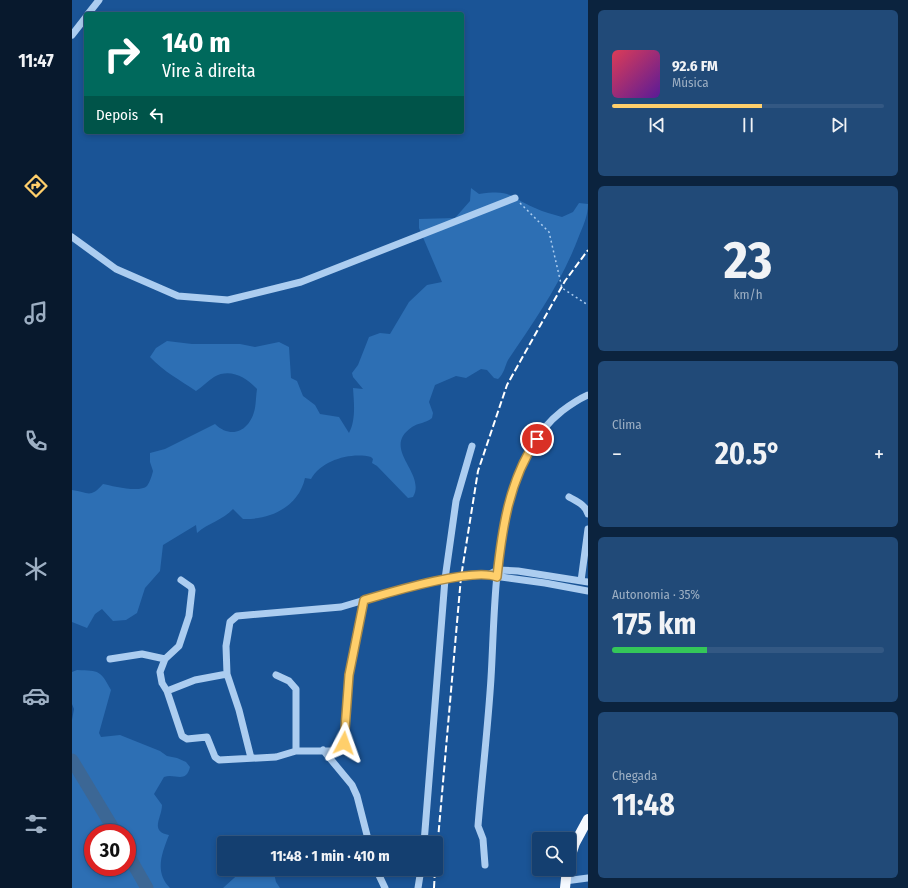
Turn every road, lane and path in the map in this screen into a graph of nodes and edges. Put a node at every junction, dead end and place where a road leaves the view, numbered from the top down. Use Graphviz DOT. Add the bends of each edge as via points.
graph roads {
  1 [pos="99,0"];
  2 [pos="90,12"];
  3 [pos="84,20"];
  4 [pos="72,35"];
  5 [pos="515,198"];
  6 [pos="72,237"];
  7 [pos="588,305"];
  8 [pos="588,395"];
  9 [pos="472,446"];
  10 [pos="569,497"];
  11 [pos="588,514"];
  12 [pos="588,529"];
  13 [pos="495,574"];
  14 [pos="546,575"];
  15 [pos="446,579"];
  16 [pos="181,580"];
  17 [pos="584,581"];
  18 [pos="545,583"];
  19 [pos="588,591"];
  20 [pos="364,600"];
  21 [pos="110,659"];
  22 [pos="165,659"];
  23 [pos="227,674"];
  24 [pos="276,675"];
  25 [pos="167,691"];
  26 [pos="323,750"];
  27 [pos="296,751"];
  28 [pos="251,758"];
  29 [pos="588,819"];
  30 [pos="367,836"];
  31 [pos="425,836"];
  32 [pos="576,841"];
  33 [pos="485,865"];
  34 [pos="379,876"];
  35 [pos="420,876"];
  36 [pos="588,878"];
  37 [pos="565,885"];
  38 [pos="385,888"];
  39 [pos="418,888"];
  1 -- 2 [label="street"];
  3 -- 4 [label="street"];
  5 -- 6 [label="street" via="301,282 228,300 178,296 116,269"];
  5 -- 7 [label="path" via="549,232 562,288"];
  8 -- 13 [label="street" via="562,410 552,420 522,463 508,504"];
  9 -- 15 [label="street" via="456,501"];
  10 -- 11 [label="street" via="580,503"];
  12 -- 17 [label="street"];
  13 -- 14 [label="street"];
  13 -- 15 [label="street"];
  13 -- 18 [label="street"];
  13 -- 33 [label="street" via="489,701 478,826 483,839"];
  14 -- 17 [label="street"];
  14 -- 18 [label="street"];
  15 -- 20 [label="street"];
  15 -- 31 [label="street"];
  16 -- 22 [label="street" via="191,586 192,590 189,616 178,646"];
  18 -- 19 [label="street"];
  20 -- 23 [label="street" via="341,607 237,616 230,622 226,646"];
  20 -- 26 [label="street" via="349,675 344,743 335,751"];
  21 -- 22 [label="street" via="142,654"];
  22 -- 25 [label="street" via="160,672"];
  23 -- 25 [label="street" via="195,680"];
  23 -- 28 [label="street"];
  24 -- 27 [label="street" via="289,681 296,690"];
  25 -- 28 [label="street" via="183,738 187,740 207,737 215,757 219,760"];
  26 -- 27 [label="street"];
  26 -- 30 [label="street" via="352,784"];
  27 -- 28 [label="street" via="276,757"];
  29 -- 32 [label="main road"];
  34 -- 38 [label="street"];
  35 -- 39 [label="street"];
  36 -- 37 [label="street"];
}
